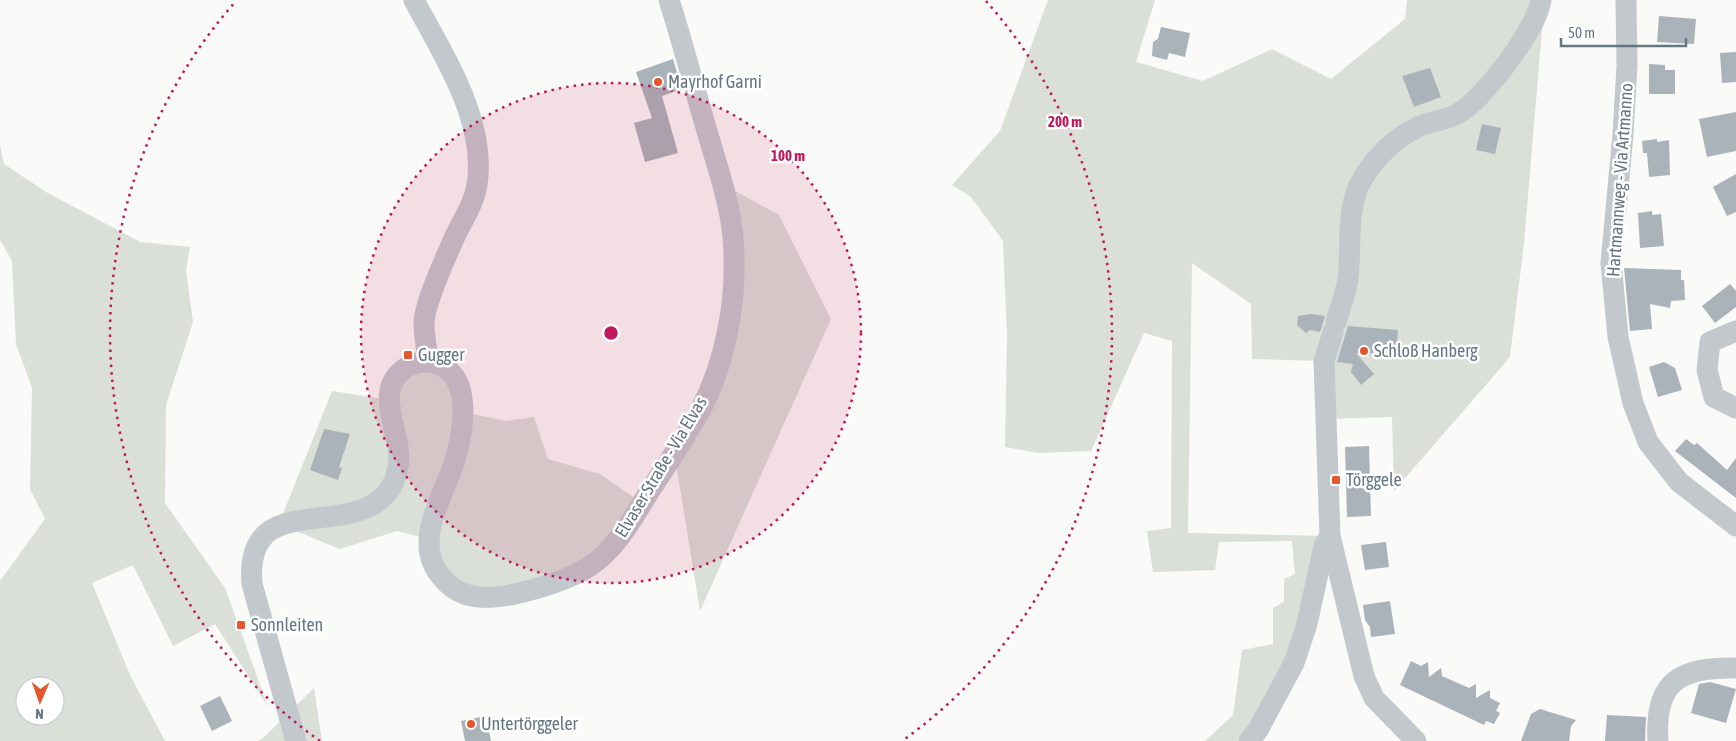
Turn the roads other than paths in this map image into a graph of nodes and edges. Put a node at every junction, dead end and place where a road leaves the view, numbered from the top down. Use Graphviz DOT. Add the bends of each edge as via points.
graph roads {
  1 [pos="414,0"];
  2 [pos="669,0"];
  3 [pos="1541,0"];
  4 [pos="1626,0"];
  5 [pos="1736,331"];
  6 [pos="428,362"];
  7 [pos="1736,408"];
  8 [pos="1736,526"];
  9 [pos="1330,536"];
  10 [pos="1736,668"];
  11 [pos="296,741"];
  12 [pos="1249,741"];
  13 [pos="1416,741"];
  14 [pos="1658,741"];
  1 -- 6 [label="street" via="464,99 472,123 478,165 472,203 426,308 424,323"];
  2 -- 6 [label="street, Elvaser Straße - Via Elvas" via="723,188 733,237 733,292 718,363 701,408 613,546 592,565 566,579 502,596 477,597 455,589 443,579 431,560 429,539 456,460 463,412 461,390 454,375 442,366"];
  3 -- 9 [label="street" via="1528,29 1499,76 1477,100 1457,115 1418,127 1397,141 1379,156 1362,180 1353,202 1348,280 1324,361"];
  4 -- 8 [label="street, Hartmannweg - Via Artmanno" via="1627,66 1611,263 1618,337 1633,403 1648,442 1679,482"];
  5 -- 7 [label="street" via="1710,342 1706,370 1714,397"];
  6 -- 11 [label="street" via="413,364 402,370 393,381 389,400 399,455 389,492 370,508 279,524 264,535 255,550 251,565 252,584"];
  9 -- 12 [label="street" via="1324,546 1307,624 1294,663"];
  9 -- 13 [label="street" via="1364,676 1374,698"];
  10 -- 14 [label="street" via="1716,668 1671,682 1662,697"];
}
